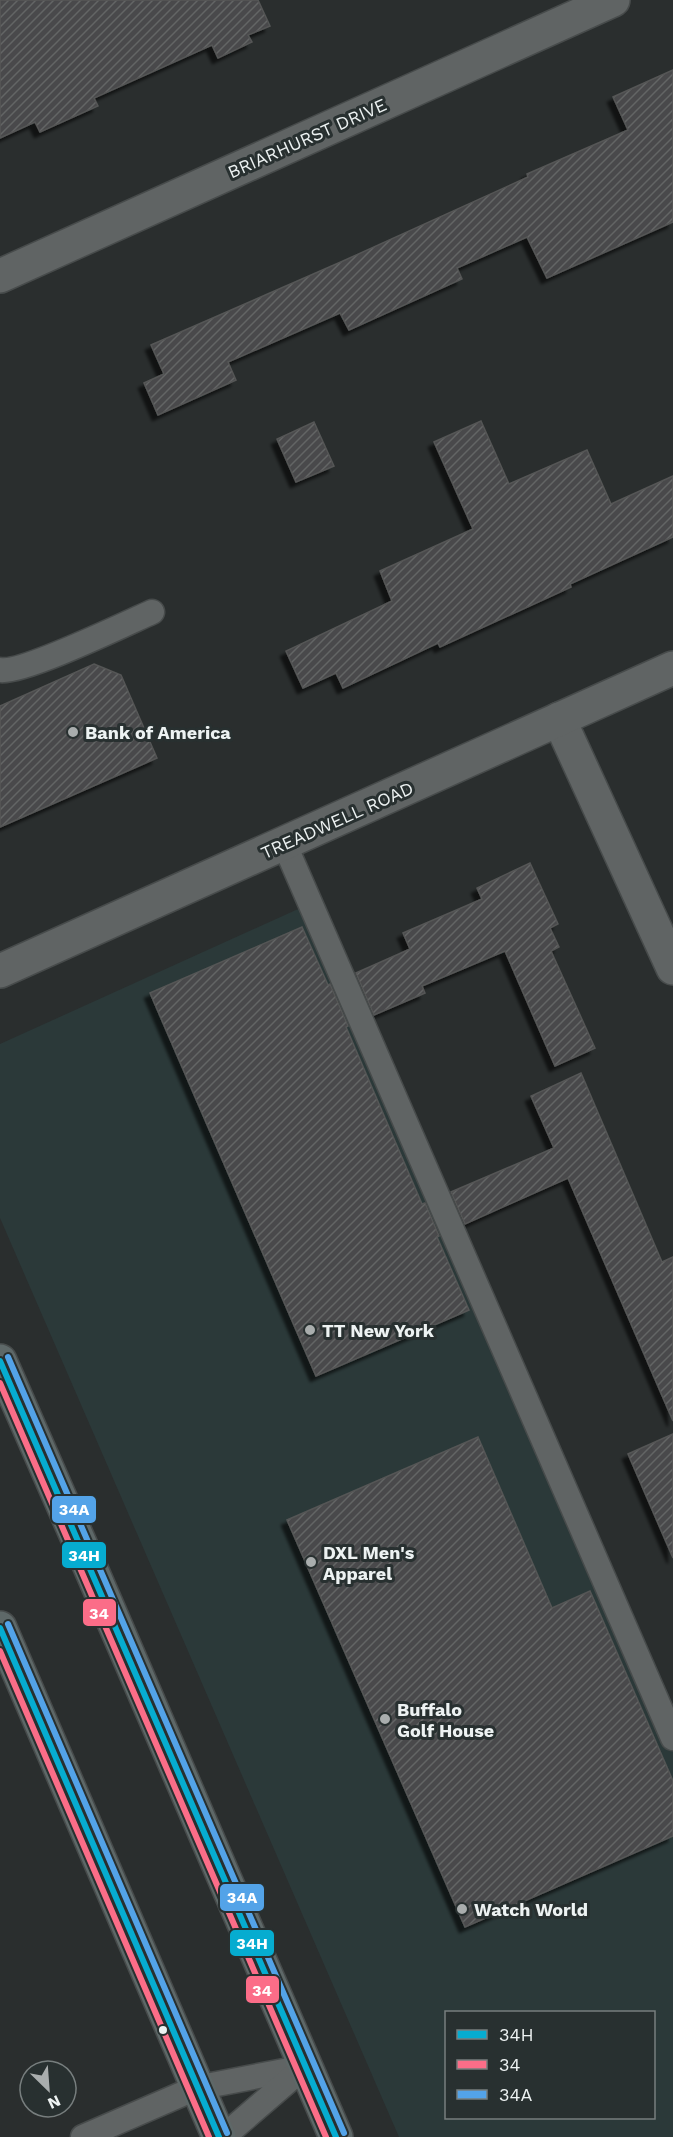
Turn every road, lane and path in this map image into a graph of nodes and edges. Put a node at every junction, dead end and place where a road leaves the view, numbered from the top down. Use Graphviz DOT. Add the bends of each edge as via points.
graph roads {
  1 [pos="613,0"];
  2 [pos="0,276"];
  3 [pos="152,612"];
  4 [pos="673,668"];
  5 [pos="0,670"];
  6 [pos="559,719"];
  7 [pos="284,843"];
  8 [pos="673,968"];
  9 [pos="0,971"];
  10 [pos="0,1361"];
  11 [pos="0,1628"];
  12 [pos="673,1738"];
  13 [pos="305,2067"];
  14 [pos="196,2088"];
  15 [pos="83,2137"];
  16 [pos="221,2137"];
  17 [pos="336,2137"];
  1 -- 2 [label="street, BRIARHURST DRIVE"];
  3 -- 5 [label="lane" via="31,664"];
  4 -- 6 [label="street, TREADWELL ROAD"];
  6 -- 7 [label="street, TREADWELL ROAD"];
  6 -- 8 [label="street"];
  7 -- 9 [label="street, TREADWELL ROAD"];
  7 -- 12 [label="lane"];
  10 -- 13 [label="main road"];
  11 -- 14 [label="main road"];
  13 -- 14 [label="lane"];
  13 -- 16 [label="lane"];
  13 -- 17 [label="main road"];
  14 -- 15 [label="lane"];
  14 -- 16 [label="main road"];
}
